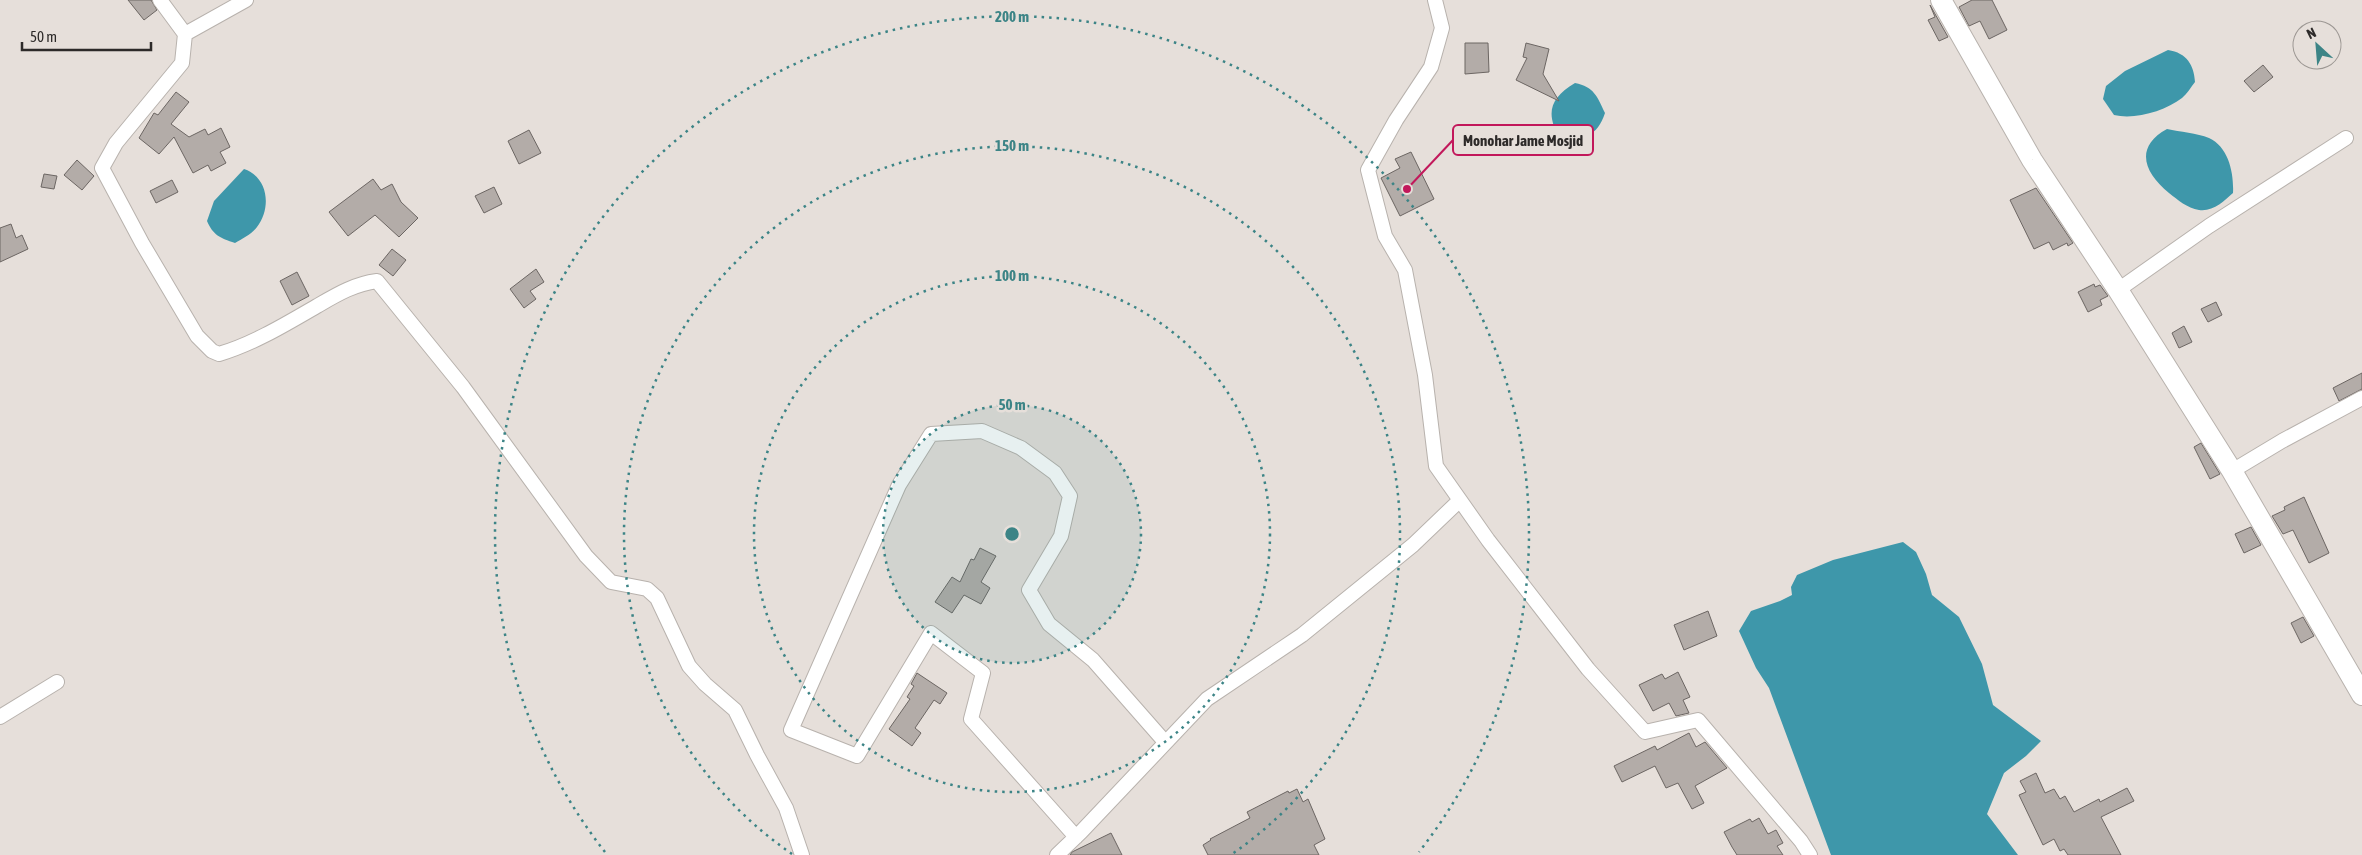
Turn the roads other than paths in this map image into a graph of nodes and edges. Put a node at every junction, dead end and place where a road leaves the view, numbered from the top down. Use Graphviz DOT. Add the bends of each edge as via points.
graph roads {
  1 [pos="160,0"];
  2 [pos="246,0"];
  3 [pos="1435,0"];
  4 [pos="1941,0"];
  5 [pos="185,34"];
  6 [pos="2346,138"];
  7 [pos="2118,290"];
  8 [pos="2362,398"];
  9 [pos="2232,471"];
  10 [pos="1460,500"];
  11 [pos="57,682"];
  12 [pos="2362,695"];
  13 [pos="0,717"];
  14 [pos="1165,742"];
  15 [pos="1076,837"];
  16 [pos="802,855"];
  17 [pos="1057,855"];
  18 [pos="1810,855"];
  1 -- 5 [label="street"];
  2 -- 5 [label="street"];
  3 -- 10 [label="street" via="1442,28 1431,67 1368,170 1385,236 1405,270 1425,375 1436,466"];
  4 -- 7 [label="street" via="2032,160"];
  5 -- 16 [label="street" via="182,63 116,143 102,168 197,336 218,354 228,351 344,291 377,281 463,387 586,556 611,582 647,589 657,598 689,666 735,710 786,808"];
  6 -- 7 [label="street" via="2209,226"];
  7 -- 9 [label="street"];
  8 -- 9 [label="street"];
  9 -- 12 [label="street"];
  10 -- 14 [label="street" via="1413,545 1302,635 1207,699"];
  10 -- 18 [label="street" via="1588,668 1645,732 1698,720"];
  11 -- 13 [label="street"];
  14 -- 15 [label="street"];
  14 -- 15 [label="street" via="1093,660 1049,624 1029,590 1061,536 1070,496 1055,473 1021,448 982,431 931,434 899,484 791,730 857,756 931,633 983,673 972,719"];
  15 -- 17 [label="street"];
}
